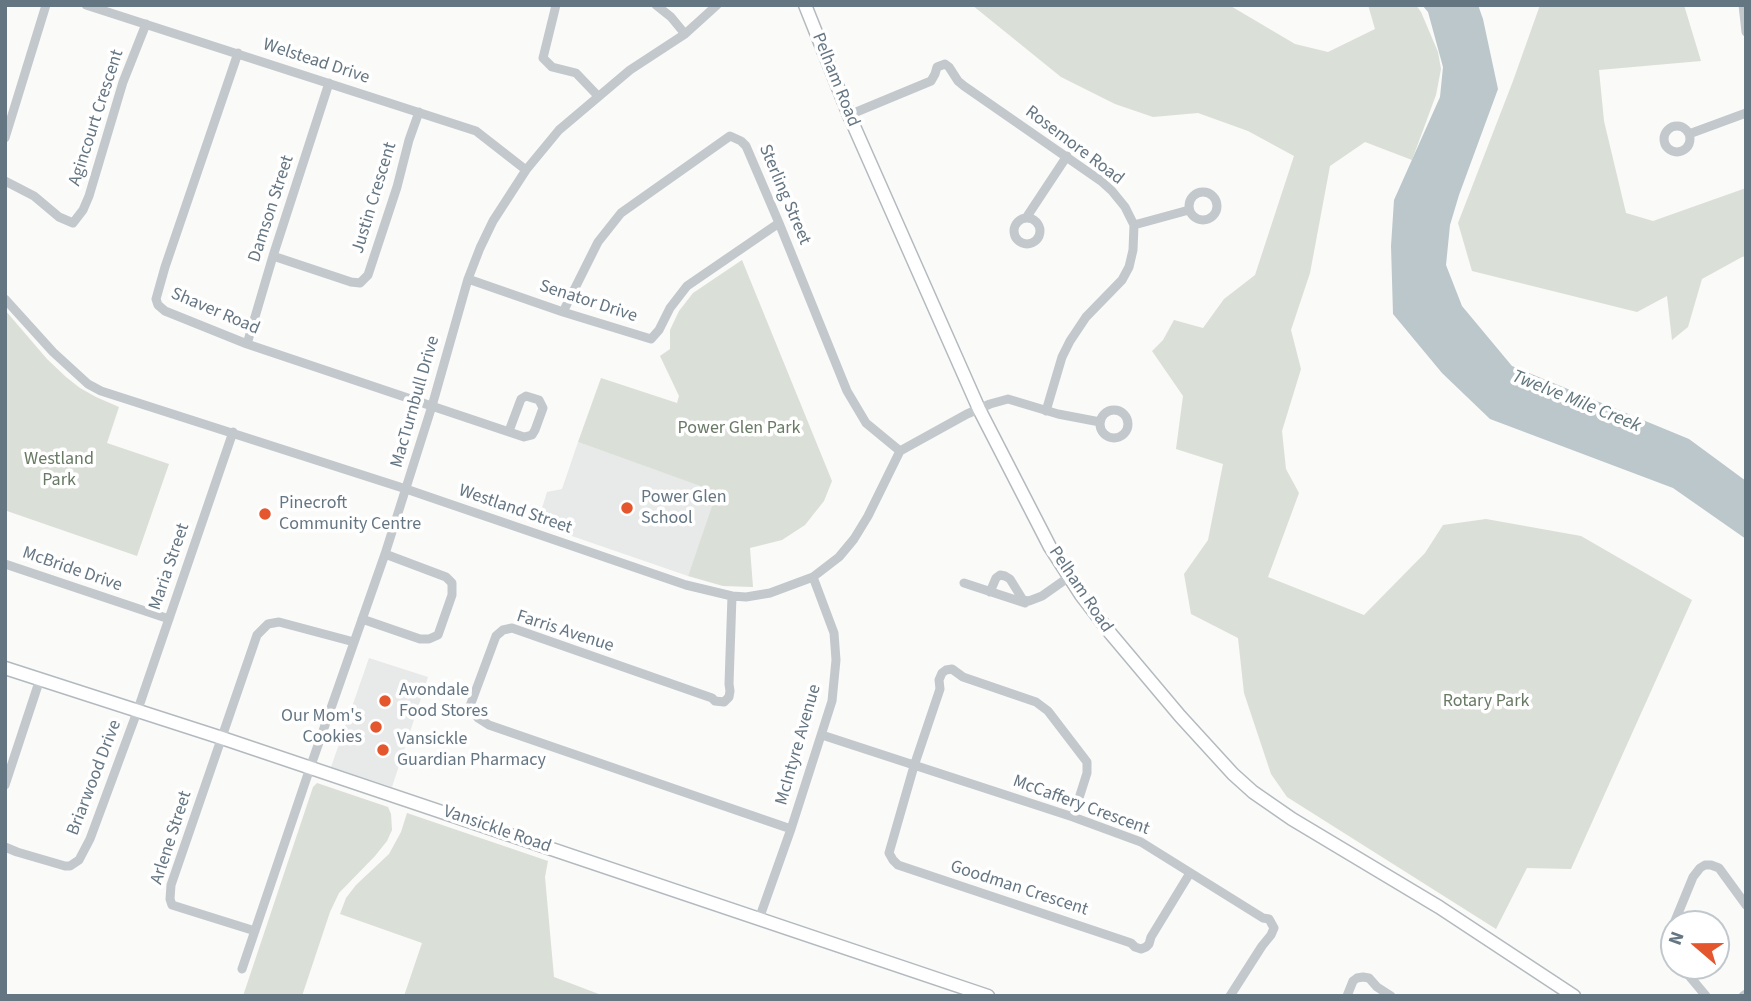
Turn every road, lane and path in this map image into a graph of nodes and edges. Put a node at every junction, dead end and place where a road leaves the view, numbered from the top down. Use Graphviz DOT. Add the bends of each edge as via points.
graph roads {
  1 [pos="46,5"];
  2 [pos="86,5"];
  3 [pos="556,5"];
  4 [pos="656,5"];
  5 [pos="717,5"];
  6 [pos="806,5"];
  7 [pos="1743,5"];
  8 [pos="146,24"];
  9 [pos="1746,32"];
  10 [pos="685,34"];
  11 [pos="238,53"];
  12 [pos="329,83"];
  13 [pos="598,96"];
  14 [pos="419,112"];
  15 [pos="849,115"];
  16 [pos="1743,116"];
  17 [pos="1689,134"];
  18 [pos="5,138"];
  19 [pos="1067,156"];
  20 [pos="526,170"];
  21 [pos="5,181"];
  22 [pos="1189,210"];
  23 [pos="1026,218"];
  24 [pos="779,223"];
  25 [pos="1134,225"];
  26 [pos="273,256"];
  27 [pos="468,279"];
  28 [pos="5,299"];
  29 [pos="563,312"];
  30 [pos="247,344"];
  31 [pos="432,406"];
  32 [pos="979,409"];
  33 [pos="1046,411"];
  34 [pos="1100,422"];
  35 [pos="509,431"];
  36 [pos="233,432"];
  37 [pos="900,450"];
  38 [pos="406,489"];
  39 [pos="385,554"];
  40 [pos="5,564"];
  41 [pos="813,577"];
  42 [pos="1069,577"];
  43 [pos="964,583"];
  44 [pos="990,592"];
  45 [pos="732,596"];
  46 [pos="1034,600"];
  47 [pos="169,619"];
  48 [pos="362,619"];
  49 [pos="354,642"];
  50 [pos="5,668"];
  51 [pos="40,679"];
  52 [pos="138,712"];
  53 [pos="822,735"];
  54 [pos="222,738"];
  55 [pos="914,766"];
  56 [pos="310,768"];
  57 [pos="5,785"];
  58 [pos="1073,817"];
  59 [pos="791,829"];
  60 [pos="5,847"];
  61 [pos="1190,873"];
  62 [pos="1746,905"];
  63 [pos="1679,910"];
  64 [pos="759,919"];
  65 [pos="255,931"];
  66 [pos="242,969"];
  67 [pos="1693,980"];
  68 [pos="988,996"];
  69 [pos="1230,996"];
  70 [pos="1348,996"];
  71 [pos="1391,996"];
  72 [pos="1574,996"];
  73 [pos="1706,996"];
  1 -- 18 [label="street"];
  2 -- 8 [label="street, Welstead Drive"];
  3 -- 13 [label="street" via="543,58 552,67 576,73"];
  4 -- 10 [label="street"];
  5 -- 10 [label="street, MacTurnbull Drive"];
  6 -- 15 [label="main road, Pelham Road"];
  7 -- 9 [label="street"];
  8 -- 11 [label="street, Welstead Drive"];
  8 -- 21 [label="street, Agincourt Crescent" via="122,82 89,197 72,223"];
  10 -- 13 [label="street, MacTurnbull Drive"];
  11 -- 12 [label="street, Welstead Drive"];
  11 -- 30 [label="street, Shaver Road" via="156,299 165,312"];
  12 -- 14 [label="street, Welstead Drive"];
  12 -- 26 [label="street, Damson Street"];
  13 -- 20 [label="street, MacTurnbull Drive" via="559,130"];
  14 -- 20 [label="street, Welstead Drive" via="476,131"];
  14 -- 26 [label="street, Justin Crescent" via="368,275 360,283"];
  15 -- 19 [label="street, Rosemore Road" via="931,81 937,67 944,64 964,86"];
  15 -- 32 [label="main road, Pelham Road"];
  16 -- 17 [label="street"];
  19 -- 23 [label="street"];
  19 -- 25 [label="street, Rosemore Road" via="1112,191"];
  20 -- 27 [label="street, MacTurnbull Drive" via="493,221"];
  22 -- 25 [label="street"];
  24 -- 29 [label="street, Senator Drive" via="687,286 651,339"];
  24 -- 29 [label="street, Sterling Street" via="746,146 730,136 621,213 598,242"];
  24 -- 37 [label="street, Sterling Street" via="847,391 866,423"];
  25 -- 33 [label="street" via="1127,271 1070,341"];
  26 -- 30 [label="street, Damson Street"];
  27 -- 29 [label="street, Senator Drive"];
  27 -- 31 [label="street, MacTurnbull Drive"];
  28 -- 36 [label="street, Westland Street" via="88,384"];
  30 -- 31 [label="street, Shaver Road"];
  31 -- 35 [label="street, Shaver Road"];
  31 -- 38 [label="street, MacTurnbull Drive"];
  32 -- 33 [label="street" via="1009,399"];
  32 -- 37 [label="street"];
  32 -- 42 [label="main road, Pelham Road"];
  33 -- 34 [label="street"];
  35 -- 35 [label="street" via="520,399 539,400 543,408 532,435"];
  36 -- 38 [label="street, Westland Street"];
  36 -- 47 [label="street, Maria Street"];
  37 -- 41 [label="street, Westland Street" via="854,539 839,558"];
  38 -- 39 [label="street, MacTurnbull Drive"];
  38 -- 45 [label="street, Westland Street" via="685,585"];
  39 -- 48 [label="street, MacTurnbull Drive"];
  39 -- 48 [label="street" via="452,583 438,635 420,639"];
  40 -- 47 [label="street, McBride Drive"];
  41 -- 45 [label="street, Westland Street" via="770,593"];
  41 -- 53 [label="street, McIntyre Avenue" via="834,633 836,660 832,701"];
  42 -- 46 [label="street"];
  42 -- 72 [label="main road, Pelham Road" via="1180,716 1253,792"];
  43 -- 44 [label="street"];
  44 -- 46 [label="street" via="1021,602"];
  44 -- 46 [label="street" via="1003,575 1023,600"];
  45 -- 59 [label="street, Farris Avenue" via="730,691 724,702 512,628 496,636 470,706 489,725"];
  47 -- 52 [label="street, Maria Street"];
  48 -- 49 [label="street, MacTurnbull Drive"];
  49 -- 54 [label="street" via="279,622 268,624 257,635"];
  49 -- 56 [label="street, MacTurnbull Drive"];
  50 -- 51 [label="main road, Vansickle Road"];
  51 -- 52 [label="main road, Vansickle Road"];
  51 -- 57 [label="street"];
  52 -- 54 [label="main road, Vansickle Road"];
  52 -- 60 [label="street, Briarwood Drive" via="79,860 65,866"];
  53 -- 55 [label="street, McCaffery Crescent"];
  53 -- 59 [label="street, McIntyre Avenue"];
  54 -- 56 [label="main road, Vansickle Road"];
  54 -- 65 [label="street, Arlene Street" via="170,899 178,908"];
  55 -- 58 [label="street, McCaffery Crescent"];
  55 -- 58 [label="street" via="940,689 940,676 952,669 1036,702 1050,714 1087,762"];
  55 -- 61 [label="street, Goodman Crescent" via="889,853 907,868 1141,949 1149,944"];
  56 -- 64 [label="main road, Vansickle Road"];
  56 -- 65 [label="street, MacTurnbull Drive"];
  58 -- 61 [label="street, McCaffery Crescent" via="1141,842"];
  59 -- 64 [label="street, McIntyre Avenue"];
  61 -- 69 [label="street, McCaffery Crescent" via="1273,923 1272,935"];
  62 -- 63 [label="street" via="1719,868 1708,864 1695,872"];
  64 -- 68 [label="main road, Vansickle Road"];
  65 -- 66 [label="street, MacTurnbull Drive"];
  67 -- 73 [label="street"];
  70 -- 71 [label="street" via="1353,981 1363,977"];
}
